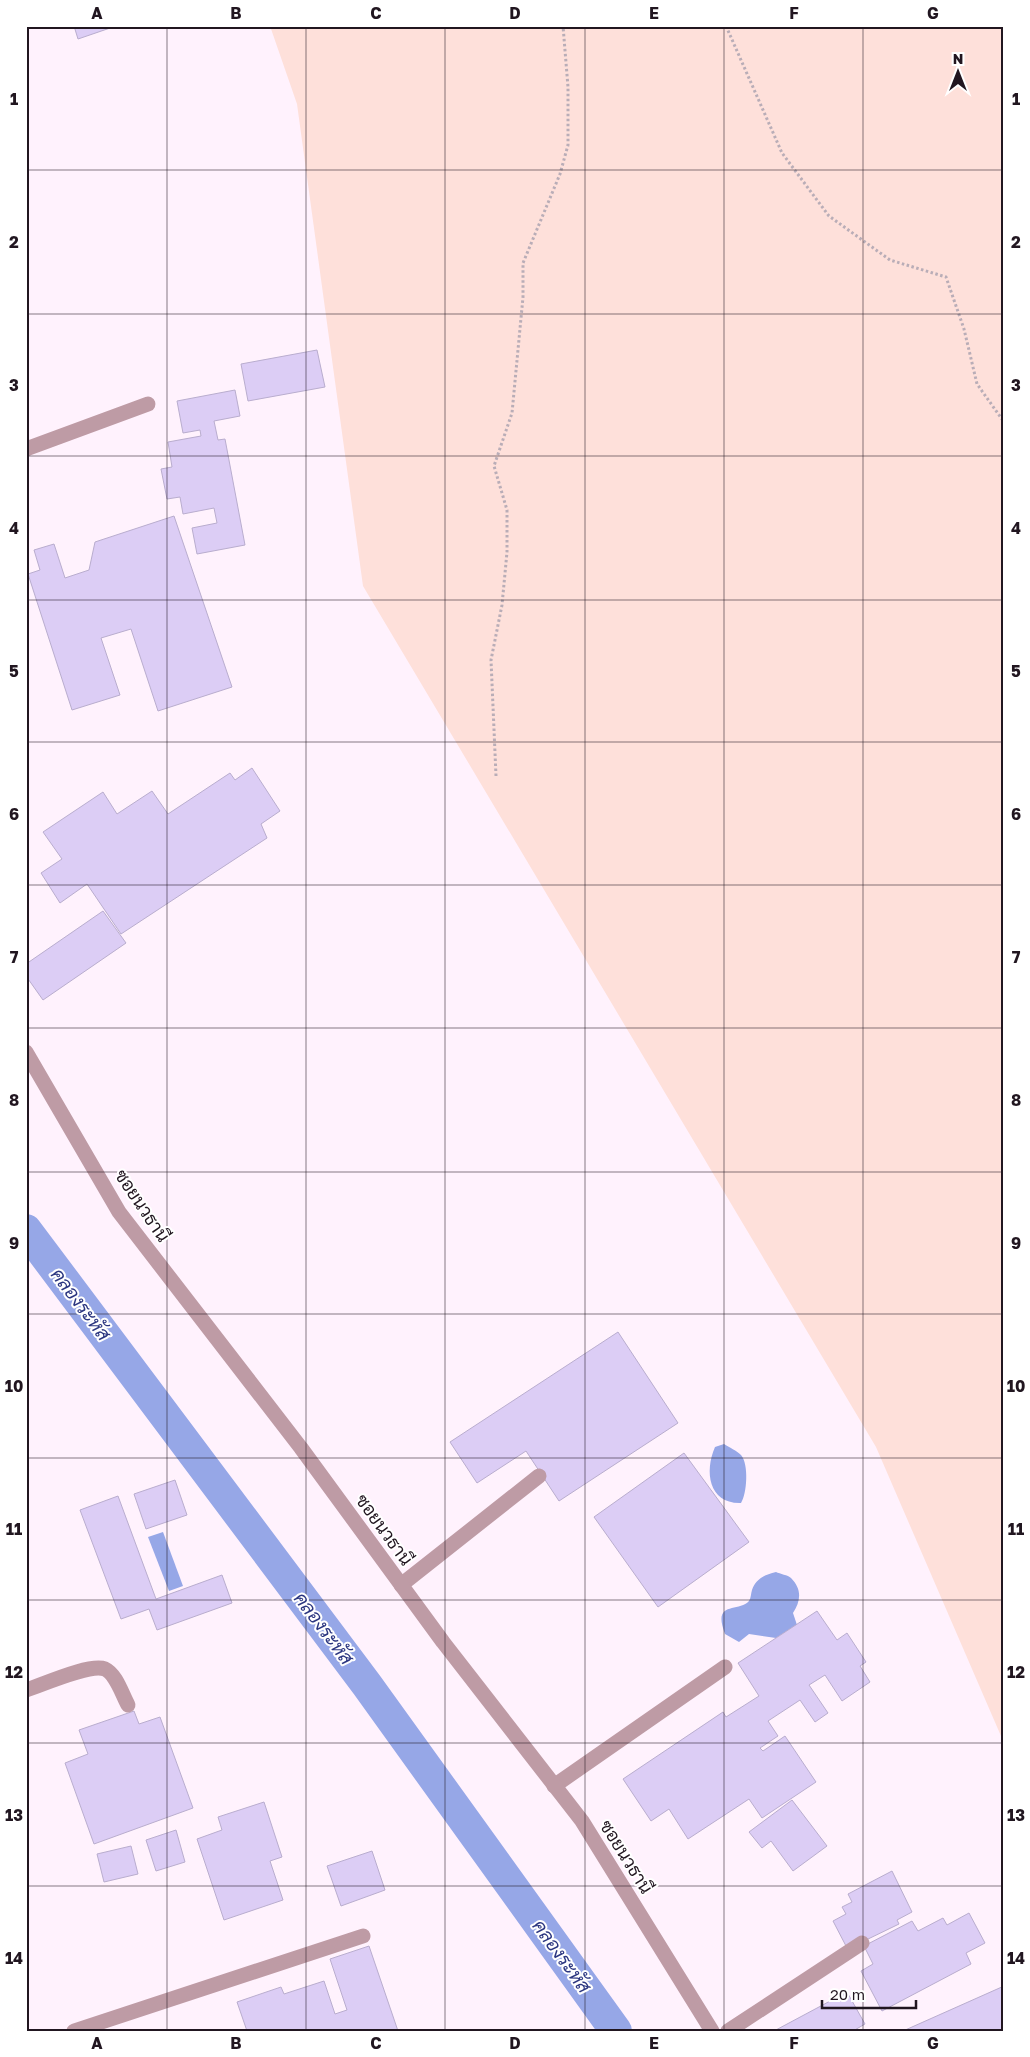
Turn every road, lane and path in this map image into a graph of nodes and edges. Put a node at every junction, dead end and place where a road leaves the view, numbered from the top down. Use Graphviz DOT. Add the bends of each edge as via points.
graph roads {
  1 [pos="563,26"];
  2 [pos="726,26"];
  3 [pos="148,404"];
  4 [pos="1004,422"];
  5 [pos="26,449"];
  6 [pos="496,776"];
  7 [pos="26,1052"];
  8 [pos="539,1476"];
  9 [pos="401,1584"];
  10 [pos="725,1667"];
  11 [pos="26,1690"];
  12 [pos="128,1705"];
  13 [pos="554,1786"];
  14 [pos="363,1936"];
  15 [pos="862,1943"];
  16 [pos="74,2031"];
  17 [pos="712,2031"];
  18 [pos="728,2031"];
  1 -- 6 [label="path" via="568,145 560,174 522,263 512,413 494,466 507,510 502,605 491,660"];
  2 -- 4 [label="path" via="782,153 829,216 890,260 946,277 964,329 977,384"];
  3 -- 5 [label="street"];
  7 -- 9 [label="street, ซอยนวธานี" via="120,1212"];
  8 -- 9 [label="street"];
  9 -- 13 [label="street, ซอยนวธานี"];
  10 -- 13 [label="street"];
  11 -- 12 [label="street" via="92,1668 105,1669 114,1678"];
  13 -- 17 [label="street, ซอยนวธานี" via="582,1821"];
  14 -- 16 [label="street"];
  15 -- 18 [label="street"];
}
